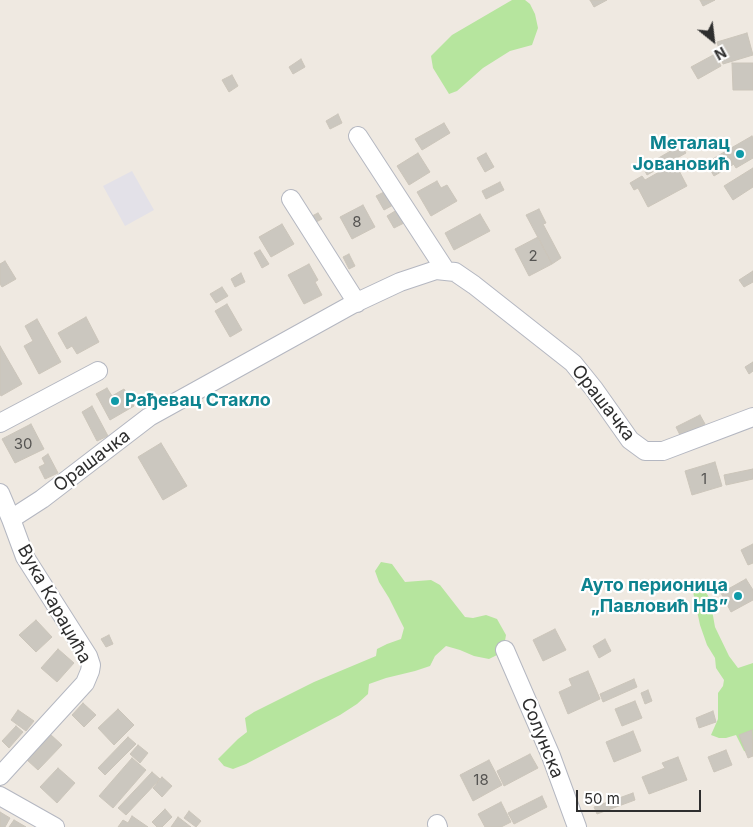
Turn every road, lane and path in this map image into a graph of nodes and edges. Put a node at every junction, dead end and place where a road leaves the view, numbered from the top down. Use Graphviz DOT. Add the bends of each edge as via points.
graph roads {
  1 [pos="358,136"];
  2 [pos="291,199"];
  3 [pos="446,271"];
  4 [pos="357,303"];
  5 [pos="98,371"];
  6 [pos="753,417"];
  7 [pos="0,423"];
  8 [pos="0,493"];
  9 [pos="11,519"];
  10 [pos="505,650"];
  11 [pos="0,776"];
  12 [pos="0,796"];
  13 [pos="55,827"];
  14 [pos="577,827"];
  1 -- 3 [label="street"];
  2 -- 4 [label="street"];
  3 -- 4 [label="street, Орашачка" via="436,270 400,282"];
  3 -- 6 [label="street, Орашачка" via="455,272 474,284 573,363 630,440 645,451 663,451"];
  4 -- 9 [label="street, Орашачка" via="150,416"];
  5 -- 7 [label="street"];
  8 -- 9 [label="street"];
  9 -- 11 [label="street, Вука Караџића" via="25,557 91,665 85,683"];
  10 -- 14 [label="street, Солунска" via="551,756"];
  12 -- 13 [label="street"];
}
